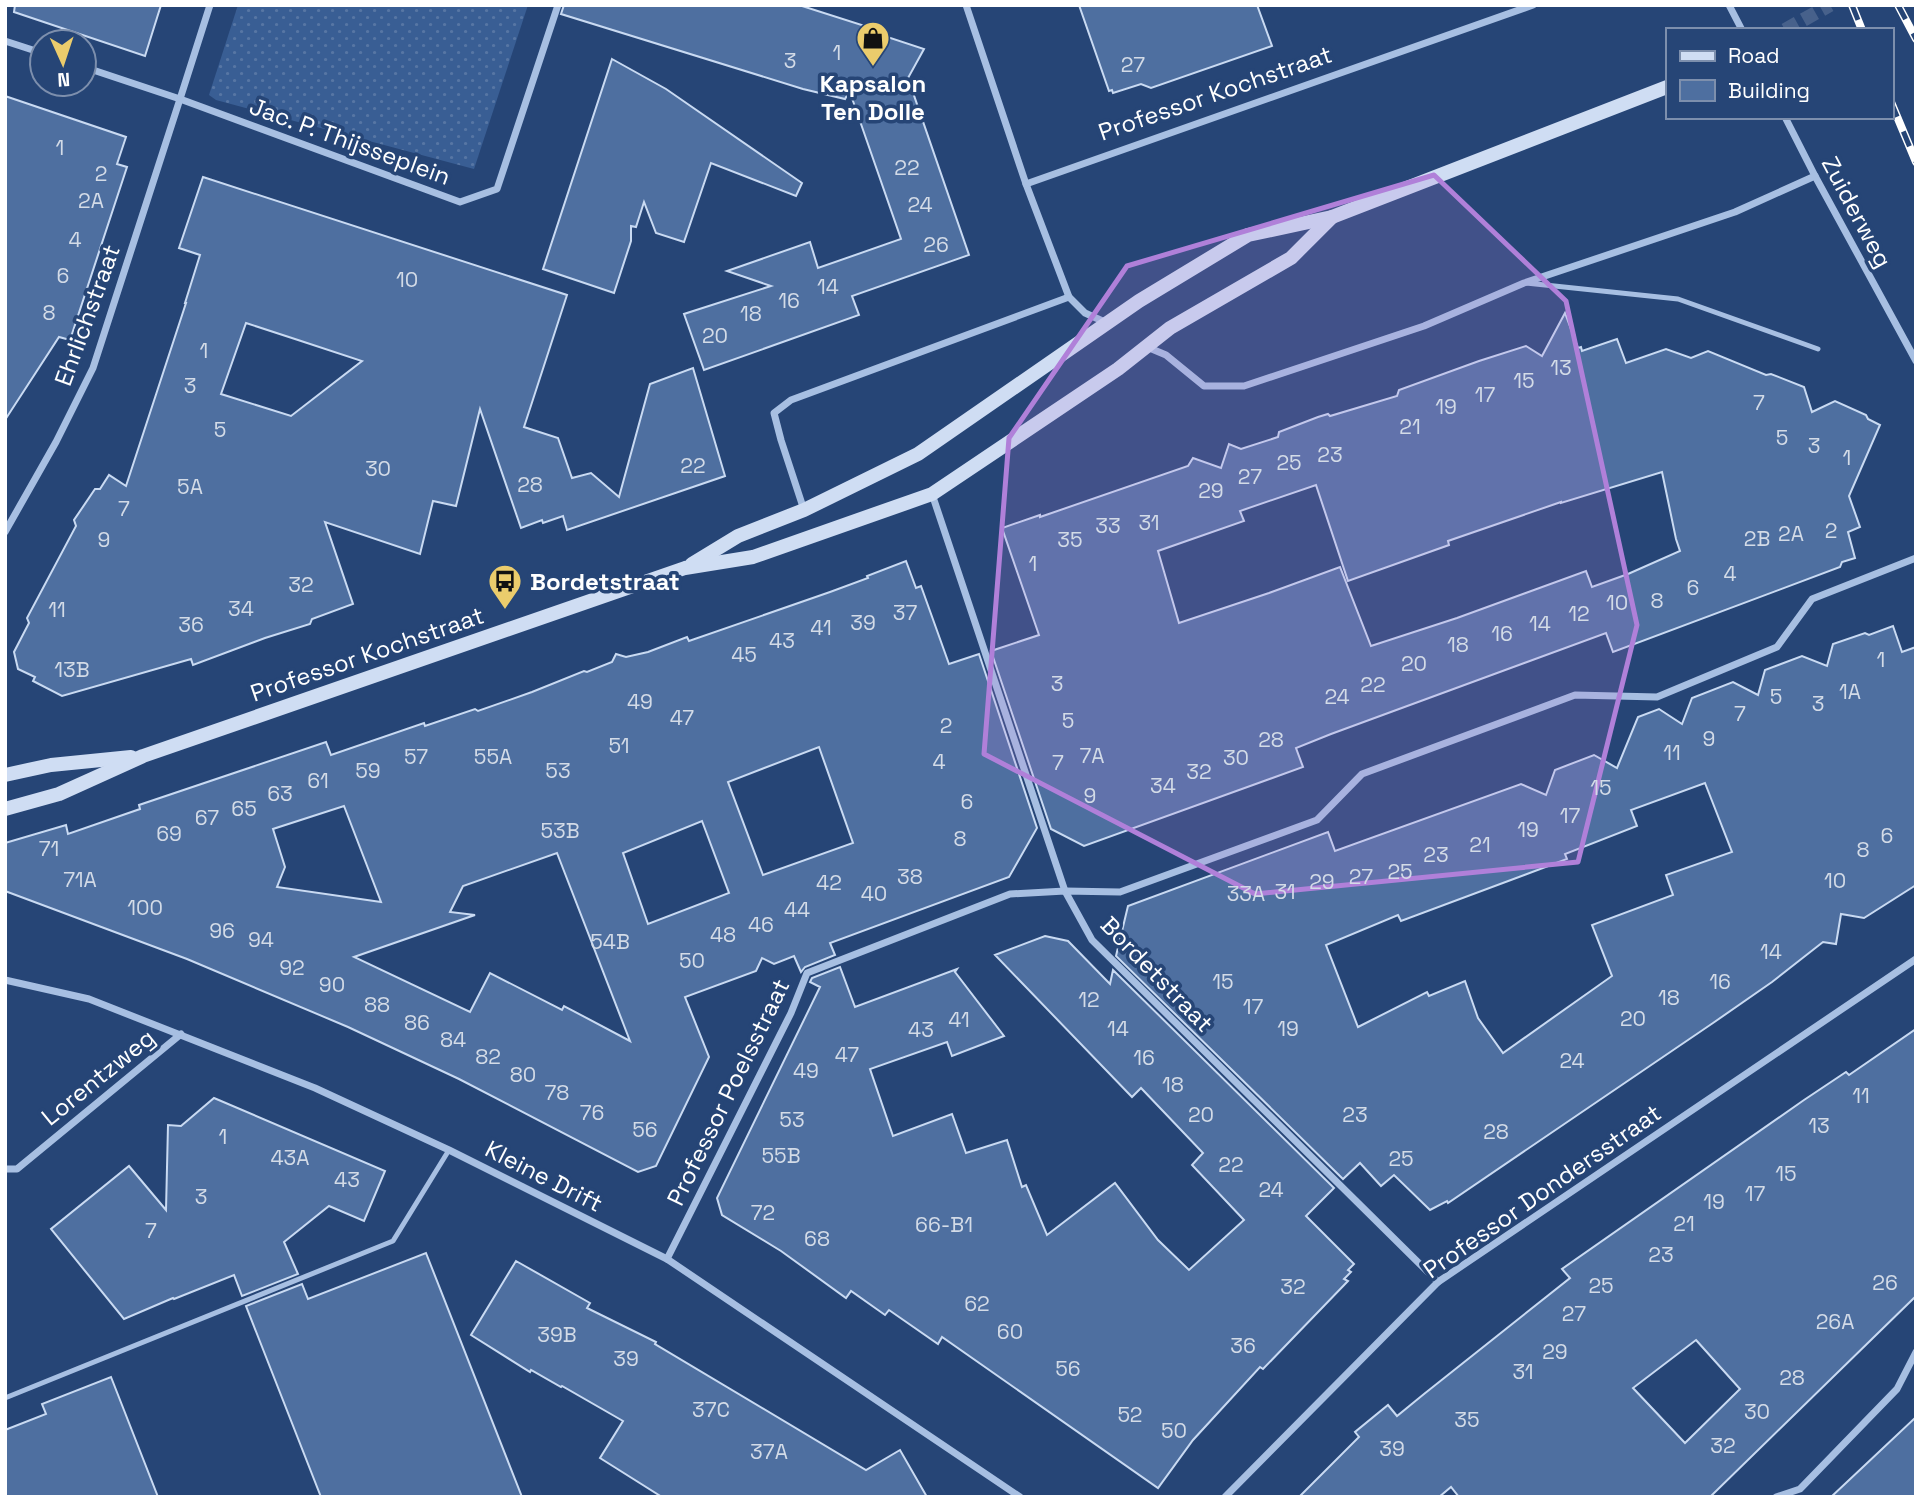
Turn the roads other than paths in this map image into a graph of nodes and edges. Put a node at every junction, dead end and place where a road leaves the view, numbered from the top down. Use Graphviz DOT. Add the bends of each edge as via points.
graph roads {
  1 [pos="210,5"];
  2 [pos="558,5"];
  3 [pos="966,5"];
  4 [pos="1533,5"];
  5 [pos="1729,5"];
  6 [pos="1741,28"];
  7 [pos="5,41"];
  8 [pos="28,48"];
  9 [pos="98,72"];
  10 [pos="1666,87"];
  11 [pos="180,99"];
  12 [pos="1786,119"];
  13 [pos="1815,176"];
  14 [pos="1027,184"];
  15 [pos="1332,217"];
  16 [pos="1524,283"];
  17 [pos="1069,297"];
  18 [pos="1108,324"];
  19 [pos="1147,347"];
  20 [pos="1818,349"];
  21 [pos="1916,361"];
  22 [pos="932,494"];
  23 [pos="804,510"];
  24 [pos="5,532"];
  25 [pos="1916,558"];
  26 [pos="685,568"];
  27 [pos="143,756"];
  28 [pos="5,775"];
  29 [pos="5,809"];
  30 [pos="1065,891"];
  31 [pos="1916,959"];
  32 [pos="5,980"];
  33 [pos="181,1034"];
  34 [pos="449,1150"];
  35 [pos="5,1169"];
  36 [pos="667,1259"];
  37 [pos="1438,1282"];
  38 [pos="1916,1352"];
  39 [pos="5,1398"];
  40 [pos="1020,1497"];
  41 [pos="1225,1497"];
  42 [pos="1776,1497"];
  1 -- 11 [label="street"];
  2 -- 11 [label="street, Jac. P. Thijsseplein" via="497,189 460,202"];
  3 -- 14 [label="street"];
  4 -- 14 [label="street, Professor Kochstraat"];
  5 -- 6 [label="street"];
  7 -- 8 [label="street"];
  9 -- 11 [label="street"];
  10 -- 15 [label="main road, Professor Kochstraat"];
  11 -- 24 [label="street, Ehrlichstraat" via="93,368"];
  12 -- 13 [label="street, Zuiderweg"];
  13 -- 16 [label="street" via="1735,212"];
  13 -- 21 [label="street, Zuiderweg"];
  14 -- 17 [label="street"];
  15 -- 18 [label="main road, Professor Kochstraat" via="1248,235"];
  15 -- 19 [label="main road, Professor Kochstraat" via="1291,258 1170,328"];
  16 -- 19 [label="street" via="1424,326 1244,386 1204,386 1166,355"];
  16 -- 20 [label="lane" via="1678,299"];
  17 -- 18 [label="street" via="1085,313"];
  17 -- 23 [label="street" via="791,400 774,413"];
  18 -- 23 [label="main road, Professor Kochstraat" via="918,454"];
  19 -- 22 [label="main road, Professor Kochstraat"];
  22 -- 26 [label="main road, Professor Kochstraat" via="753,557"];
  22 -- 30 [label="street, Bordetstraat"];
  23 -- 26 [label="main road, Professor Kochstraat" via="738,536"];
  25 -- 30 [label="street, Professor Poelsstraat" via="1812,599 1777,647 1657,696 1575,695 1362,774 1317,820 1120,892"];
  26 -- 27 [label="main road, Professor Kochstraat"];
  27 -- 28 [label="main road, Professor Kochstraat" via="51,765"];
  27 -- 29 [label="main road, Professor Kochstraat" via="59,794"];
  30 -- 36 [label="street, Professor Poelsstraat" via="1010,894 807,974"];
  30 -- 37 [label="street, Bordetstraat" via="1092,940"];
  31 -- 37 [label="street, Professor Dondersstraat"];
  32 -- 33 [label="street, Kleine Drift" via="89,999"];
  33 -- 34 [label="street, Kleine Drift" via="315,1088"];
  33 -- 35 [label="street, Lorentzweg" via="17,1169"];
  34 -- 36 [label="street, Kleine Drift"];
  34 -- 39 [label="lane" via="393,1241"];
  36 -- 40 [label="street, Kleine Drift"];
  37 -- 41 [label="street, Professor Dondersstraat"];
  38 -- 42 [label="street" via="1897,1389 1800,1489"];
}
